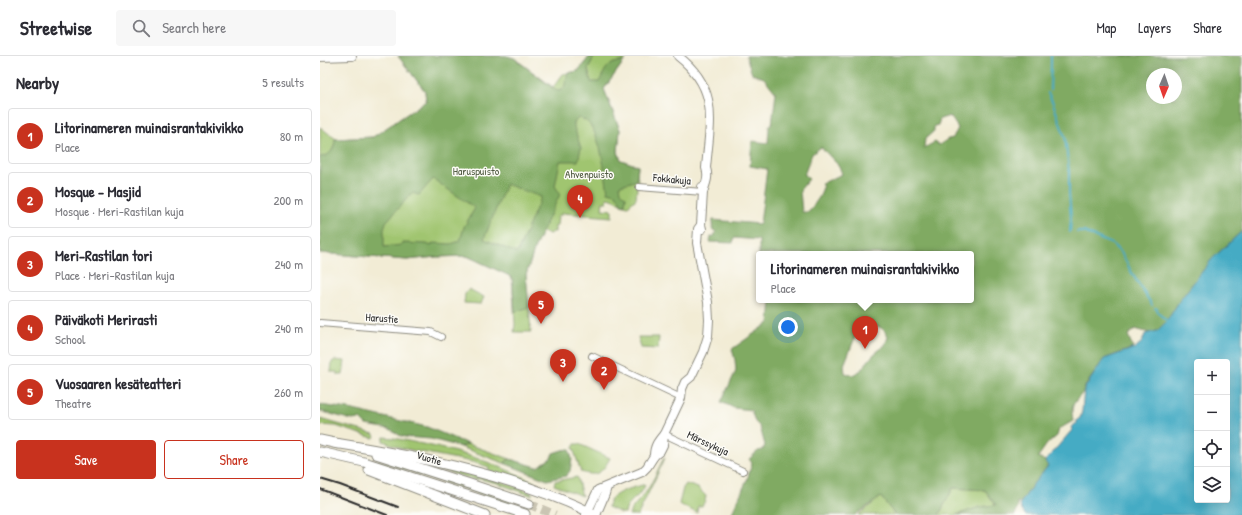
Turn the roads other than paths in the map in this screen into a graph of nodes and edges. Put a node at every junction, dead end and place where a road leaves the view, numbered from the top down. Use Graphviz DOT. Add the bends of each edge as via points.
graph roads {
  1 [pos="352,56"];
  2 [pos="678,56"];
  3 [pos="320,57"];
  4 [pos="639,187"];
  5 [pos="703,192"];
  6 [pos="320,323"];
  7 [pos="441,337"];
  8 [pos="592,356"];
  9 [pos="681,398"];
  10 [pos="664,434"];
  11 [pos="320,440"];
  12 [pos="334,443"];
  13 [pos="322,452"];
  14 [pos="743,470"];
  15 [pos="529,504"];
  16 [pos="525,514"];
  17 [pos="592,514"];
  18 [pos="485,515"];
  1 -- 3 [label="street"];
  2 -- 5 [label="street" via="702,82 708,97 710,122 706,168 702,174"];
  4 -- 5 [label="street, Fokkakuja"];
  5 -- 9 [label="street" via="697,243 708,302 709,327 703,352 691,377 685,382"];
  6 -- 7 [label="street, Harustie" via="431,332"];
  8 -- 9 [label="street"];
  9 -- 10 [label="street"];
  10 -- 14 [label="street, Märssykuja"];
  10 -- 17 [label="street" via="654,449 654,456 642,472 598,490"];
  11 -- 12 [label="main road, Vuotie"];
  12 -- 15 [label="main road, Vuotie" via="421,468"];
  12 -- 17 [label="main road" via="388,452 511,482 537,490"];
  13 -- 16 [label="main road" via="392,471"];
  13 -- 18 [label="main road"];
}
